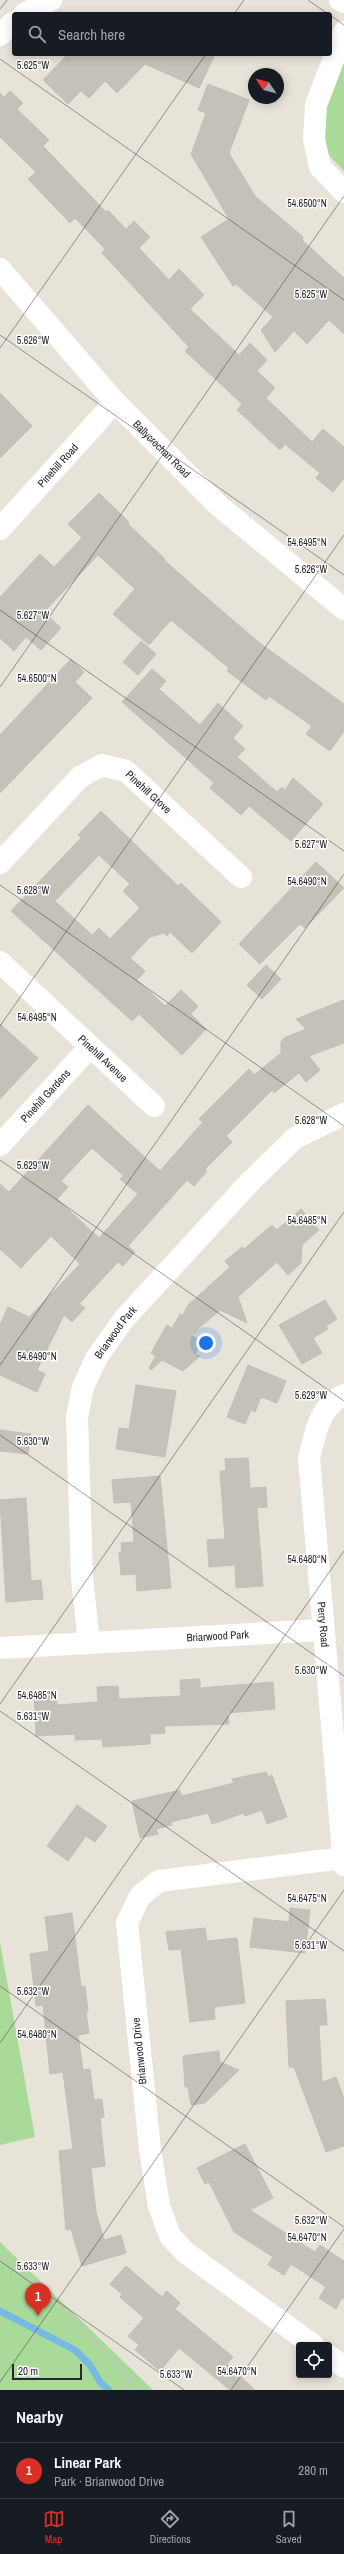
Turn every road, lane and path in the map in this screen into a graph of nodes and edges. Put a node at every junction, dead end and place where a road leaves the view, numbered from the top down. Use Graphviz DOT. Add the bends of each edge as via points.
graph roads {
  1 [pos="51,0"];
  2 [pos="340,0"];
  3 [pos="344,2"];
  4 [pos="28,12"];
  5 [pos="12,24"];
  6 [pos="344,32"];
  7 [pos="0,35"];
  8 [pos="344,192"];
  9 [pos="0,269"];
  10 [pos="115,402"];
  11 [pos="0,529"];
  12 [pos="344,609"];
  13 [pos="0,863"];
  14 [pos="241,877"];
  15 [pos="0,962"];
  16 [pos="90,1046"];
  17 [pos="154,1106"];
  18 [pos="344,1114"];
  19 [pos="0,1145"];
  20 [pos="344,1395"];
  21 [pos="322,1630"];
  22 [pos="89,1642"];
  23 [pos="0,1648"];
  24 [pos="343,1862"];
  25 [pos="0,2257"];
  26 [pos="309,2342"];
  27 [pos="332,2358"];
  28 [pos="344,2367"];
  29 [pos="129,2381"];
  30 [pos="122,2390"];
  31 [pos="138,2390"];
  1 -- 4 [label="street"];
  2 -- 3 [label="street"];
  5 -- 7 [label="street"];
  6 -- 8 [label="street" via="316,105 314,139 320,167"];
  9 -- 10 [label="street, Ballycrochan Road"];
  10 -- 11 [label="street, Pinehill Road"];
  10 -- 12 [label="street, Ballycrochan Road" via="218,505"];
  13 -- 14 [label="street, Pinehill Grove" via="80,777 102,765 126,771"];
  15 -- 16 [label="street, Pinehill Avenue"];
  16 -- 17 [label="street, Pinehill Avenue"];
  16 -- 19 [label="street, Pinehill Gardens"];
  18 -- 22 [label="street, Briarwood Park" via="295,1138 250,1182 124,1319 97,1357 83,1387 77,1417 82,1578"];
  20 -- 21 [label="street, Perry Road" via="338,1398 318,1422 309,1458"];
  21 -- 22 [label="street, Briarwood Park"];
  21 -- 24 [label="street, Perry Road"];
  22 -- 23 [label="street, Briarwood Park"];
  24 -- 26 [label="street, Brianwood Drive" via="159,1881 140,1896 127,1923 150,2149 159,2206 170,2236 186,2253"];
  25 -- 29 [label="path" via="61,2306"];
  27 -- 28 [label="street"];
  29 -- 30 [label="path"];
  29 -- 31 [label="path"];
}
